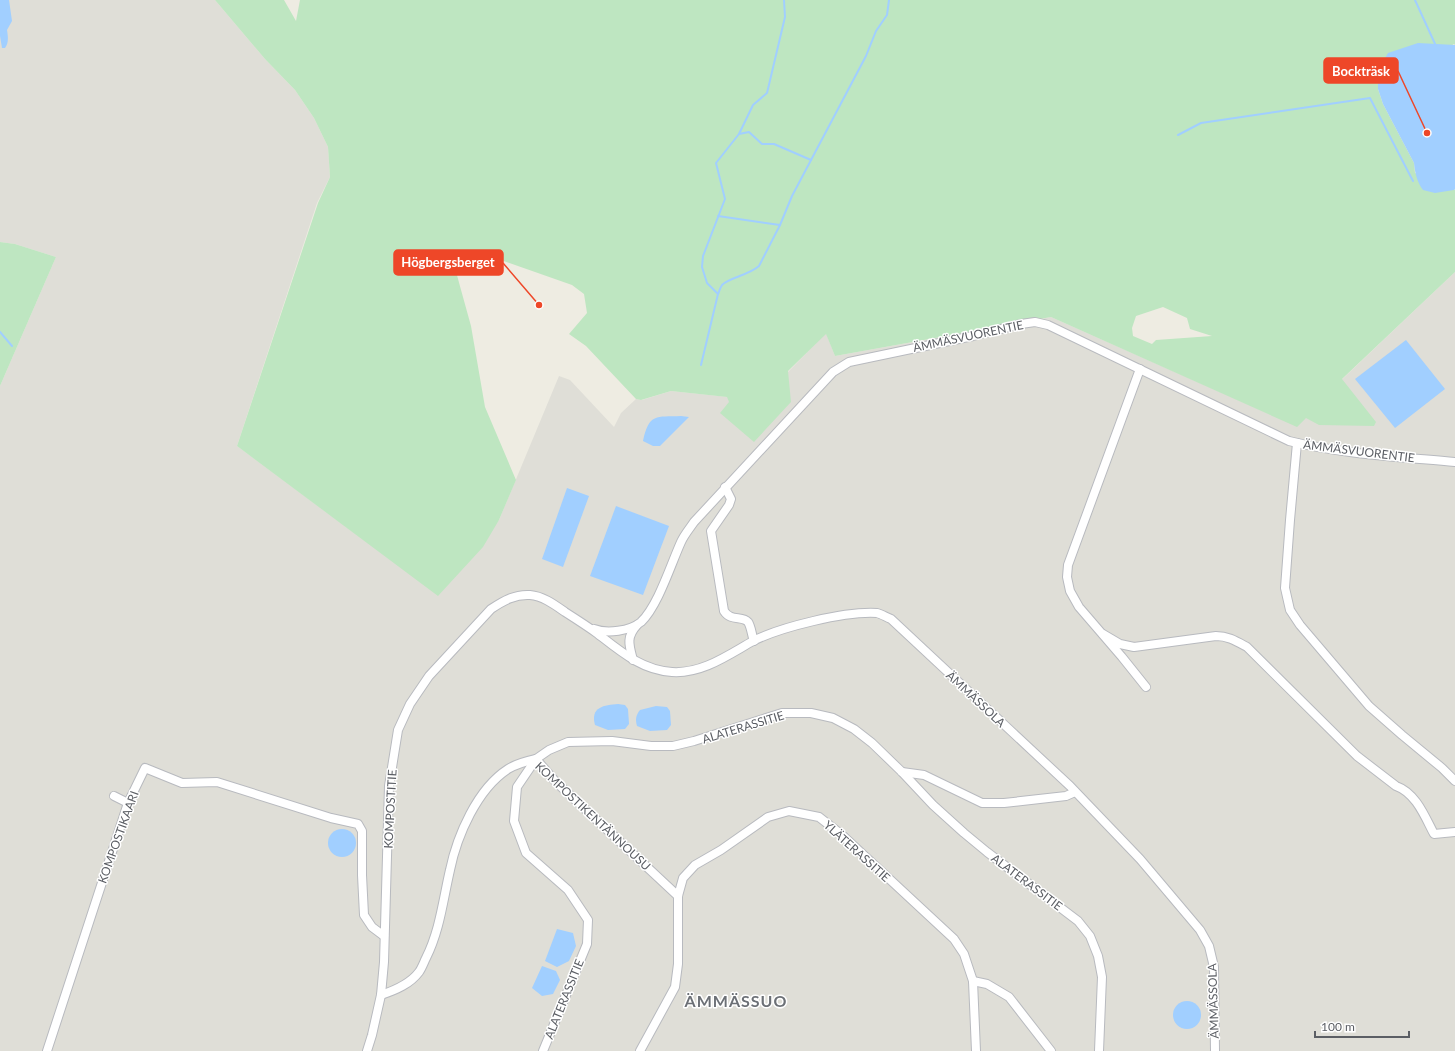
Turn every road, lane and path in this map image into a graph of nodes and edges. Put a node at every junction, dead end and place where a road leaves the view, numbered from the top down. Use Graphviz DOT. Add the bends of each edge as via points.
graph roads {
  1 [pos="1140,369"];
  2 [pos="1297,443"];
  3 [pos="1455,462"];
  4 [pos="725,487"];
  5 [pos="639,623"];
  6 [pos="586,626"];
  7 [pos="1103,634"];
  8 [pos="754,641"];
  9 [pos="633,660"];
  10 [pos="1146,687"];
  11 [pos="536,759"];
  12 [pos="902,772"];
  13 [pos="1455,781"];
  14 [pos="1075,792"];
  15 [pos="114,796"];
  16 [pos="128,803"];
  17 [pos="1455,832"];
  18 [pos="678,896"];
  19 [pos="384,936"];
  20 [pos="973,981"];
  21 [pos="381,995"];
  22 [pos="47,1051"];
  23 [pos="367,1051"];
  24 [pos="543,1051"];
  25 [pos="640,1051"];
  26 [pos="976,1051"];
  27 [pos="1051,1051"];
  28 [pos="1099,1051"];
  29 [pos="1215,1051"];
  1 -- 2 [label="street, ÄMMÄSVUORENTIE"];
  1 -- 4 [label="street, ÄMMÄSVUORENTIE" via="1048,324 1035,322 849,362 833,372"];
  1 -- 7 [label="street" via="1068,565 1070,591 1079,607"];
  2 -- 3 [label="street, ÄMMÄSVUORENTIE" via="1346,451"];
  2 -- 13 [label="street" via="1285,588 1290,610 1369,706"];
  4 -- 5 [label="street, ÄMMÄSVUORENTIE" via="694,522 682,540 653,606"];
  4 -- 8 [label="street" via="731,499 730,505 711,531 724,611 730,617 748,622"];
  5 -- 6 [label="street" via="629,628 610,631 600,631"];
  5 -- 9 [label="street, ÄMMÄSVUORENTIE" via="629,636"];
  6 -- 9 [label="street, ÄMMÄSSOLA"];
  6 -- 19 [label="street, KOMPOSTITIE" via="549,600 531,595 516,596 502,601 491,609 429,676 410,704 398,730 389,786"];
  7 -- 10 [label="street"];
  7 -- 17 [label="street" via="1120,644 1134,647 1216,636 1225,636 1237,641 1247,647 1357,756 1410,794 1434,834"];
  8 -- 9 [label="street, ÄMMÄSSOLA" via="711,664 686,672 662,671"];
  8 -- 14 [label="street, ÄMMÄSSOLA" via="780,630 834,617 878,613 891,619"];
  11 -- 12 [label="street, ALATERASSITIE" via="568,742 612,741 673,746 782,713 811,713 833,718 854,730 872,743"];
  11 -- 18 [label="street, KOMPOSTIKENTÄNNOUSU" via="556,782"];
  11 -- 21 [label="street, KOMPOSTIKENTÄNNOUSU" via="508,769 492,783 467,818 456,846 439,926 429,952 419,972 406,984"];
  11 -- 24 [label="street, ALATERASSITIE" via="517,787 514,821 526,853 568,890 588,920 587,944"];
  12 -- 14 [label="street" via="924,775 982,803 1066,796"];
  12 -- 28 [label="street, ALATERASSITIE" via="964,833 1078,921 1090,936 1098,956 1102,977"];
  14 -- 29 [label="street, ÄMMÄSSOLA" via="1140,859 1200,930 1209,946 1214,967"];
  15 -- 16 [label="street"];
  16 -- 19 [label="street, KOMPOSTIKAARI" via="145,768 182,783 217,782 324,816 358,824 362,831 364,915 372,927"];
  16 -- 22 [label="street, KOMPOSTIKAARI"];
  18 -- 20 [label="street, YLÄTERASSITIE" via="683,878 695,865 768,817 790,811 819,817 842,835 954,940 964,954"];
  18 -- 25 [label="street, YLÄTERASSITIE" via="678,964 675,987"];
  19 -- 21 [label="street, KOMPOSTITIE"];
  20 -- 26 [label="street, YLÄTERASSITIE"];
  20 -- 27 [label="street" via="987,984 1009,997"];
  21 -- 23 [label="street, KOMPOSTITIE"];
}
